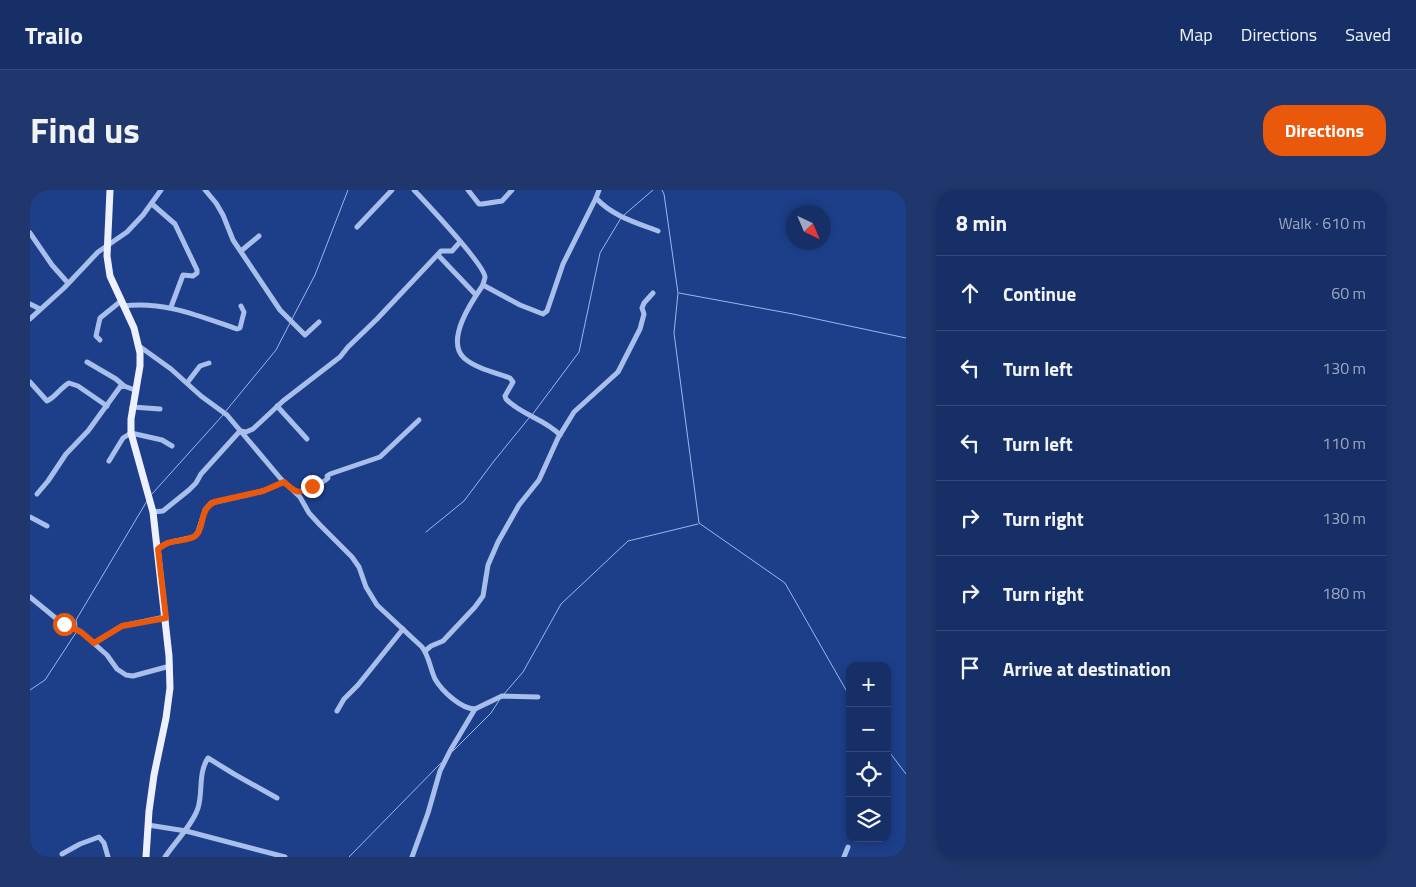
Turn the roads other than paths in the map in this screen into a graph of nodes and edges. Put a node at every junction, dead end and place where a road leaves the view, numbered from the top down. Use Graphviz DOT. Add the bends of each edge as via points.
graph roads {
  1 [pos="110,190"];
  2 [pos="161,190"];
  3 [pos="204,190"];
  4 [pos="392,190"];
  5 [pos="414,190"];
  6 [pos="468,190"];
  7 [pos="512,190"];
  8 [pos="599,190"];
  9 [pos="596,198"];
  10 [pos="152,204"];
  11 [pos="357,228"];
  12 [pos="658,230"];
  13 [pos="30,234"];
  14 [pos="259,236"];
  15 [pos="460,242"];
  16 [pos="106,246"];
  17 [pos="241,251"];
  18 [pos="438,254"];
  19 [pos="68,283"];
  20 [pos="483,284"];
  21 [pos="653,293"];
  22 [pos="476,295"];
  23 [pos="122,303"];
  24 [pos="30,304"];
  25 [pos="242,306"];
  26 [pos="171,307"];
  27 [pos="40,309"];
  28 [pos="30,319"];
  29 [pos="319,322"];
  30 [pos="100,340"];
  31 [pos="139,346"];
  32 [pos="87,362"];
  33 [pos="209,363"];
  34 [pos="30,382"];
  35 [pos="187,383"];
  36 [pos="124,386"];
  37 [pos="135,390"];
  38 [pos="107,406"];
  39 [pos="277,406"];
  40 [pos="132,407"];
  41 [pos="160,408"];
  42 [pos="419,420"];
  43 [pos="240,431"];
  44 [pos="131,433"];
  45 [pos="560,436"];
  46 [pos="307,439"];
  47 [pos="172,446"];
  48 [pos="109,460"];
  49 [pos="284,482"];
  50 [pos="295,492"];
  51 [pos="37,494"];
  52 [pos="153,512"];
  53 [pos="30,518"];
  54 [pos="47,526"];
  55 [pos="156,534"];
  56 [pos="167,543"];
  57 [pos="158,549"];
  58 [pos="30,597"];
  59 [pos="166,618"];
  60 [pos="403,629"];
  61 [pos="94,643"];
  62 [pos="425,651"];
  63 [pos="170,666"];
  64 [pos="538,697"];
  65 [pos="475,710"];
  66 [pos="337,711"];
  67 [pos="277,798"];
  68 [pos="148,825"];
  69 [pos="186,830"];
  70 [pos="848,847"];
  71 [pos="62,854"];
  72 [pos="108,857"];
  73 [pos="146,857"];
  74 [pos="165,857"];
  75 [pos="285,857"];
  76 [pos="412,857"];
  77 [pos="844,857"];
  1 -- 16 [label="main road"];
  2 -- 10 [label="street"];
  3 -- 17 [label="street" via="216,203"];
  4 -- 11 [label="street"];
  5 -- 15 [label="street"];
  6 -- 7 [label="street" via="479,204 502,201"];
  8 -- 9 [label="street"];
  9 -- 12 [label="street" via="622,217"];
  9 -- 20 [label="street" via="563,264 543,314"];
  10 -- 16 [label="street" via="127,232"];
  10 -- 26 [label="street" via="175,224 197,270 193,276 183,275"];
  13 -- 19 [label="street"];
  14 -- 17 [label="street"];
  15 -- 18 [label="street" via="452,251 444,250"];
  15 -- 20 [label="street" via="482,270"];
  16 -- 19 [label="street"];
  16 -- 23 [label="main road" via="110,276"];
  17 -- 29 [label="street" via="294,326 305,335"];
  18 -- 22 [label="street"];
  18 -- 39 [label="street" via="340,357"];
  19 -- 27 [label="street"];
  20 -- 22 [label="street"];
  21 -- 45 [label="street" via="644,303 640,329 618,372 574,412"];
  22 -- 45 [label="street" via="456,340 459,352 470,362 510,378 513,382 506,399"];
  23 -- 26 [label="street"];
  23 -- 30 [label="street" via="100,318 96,336"];
  23 -- 31 [label="main road"];
  24 -- 27 [label="street"];
  25 -- 26 [label="street" via="244,312 237,329"];
  27 -- 28 [label="street"];
  31 -- 35 [label="street"];
  31 -- 37 [label="main road" via="140,366"];
  32 -- 36 [label="street"];
  33 -- 35 [label="street" via="200,366"];
  34 -- 38 [label="street" via="47,401 69,383"];
  35 -- 43 [label="street" via="227,415"];
  36 -- 37 [label="street"];
  36 -- 38 [label="street"];
  37 -- 40 [label="main road"];
  38 -- 51 [label="street"];
  39 -- 43 [label="street" via="253,429"];
  39 -- 46 [label="street"];
  40 -- 41 [label="street"];
  40 -- 44 [label="main road"];
  42 -- 50 [label="street" via="380,457 330,474 323,482"];
  43 -- 49 [label="street"];
  43 -- 52 [label="street" via="189,490 163,511"];
  44 -- 47 [label="street" via="162,440"];
  44 -- 48 [label="street" via="123,438"];
  44 -- 52 [label="main road"];
  45 -- 62 [label="street" via="539,480 519,505 498,542 486,573 483,596 444,641"];
  49 -- 50 [label="street"];
  49 -- 56 [label="street" via="263,491 211,503 194,537"];
  50 -- 60 [label="street" via="314,518 352,557 374,602"];
  52 -- 55 [label="main road"];
  53 -- 54 [label="street"];
  55 -- 56 [label="street"];
  55 -- 57 [label="main road"];
  56 -- 57 [label="street"];
  57 -- 59 [label="main road"];
  58 -- 61 [label="street"];
  59 -- 61 [label="street" via="122,626"];
  59 -- 63 [label="main road"];
  60 -- 62 [label="street"];
  60 -- 66 [label="street"];
  61 -- 63 [label="street" via="126,675 134,676"];
  62 -- 65 [label="street" via="438,684 458,704"];
  63 -- 68 [label="main road" via="166,718"];
  64 -- 65 [label="street" via="502,696"];
  65 -- 76 [label="street" via="445,760"];
  67 -- 69 [label="street" via="208,758 202,774 198,807"];
  68 -- 69 [label="street"];
  68 -- 73 [label="main road"];
  69 -- 74 [label="street"];
  69 -- 75 [label="street"];
  70 -- 77 [label="street"];
  71 -- 72 [label="street" via="99,837"];
}
